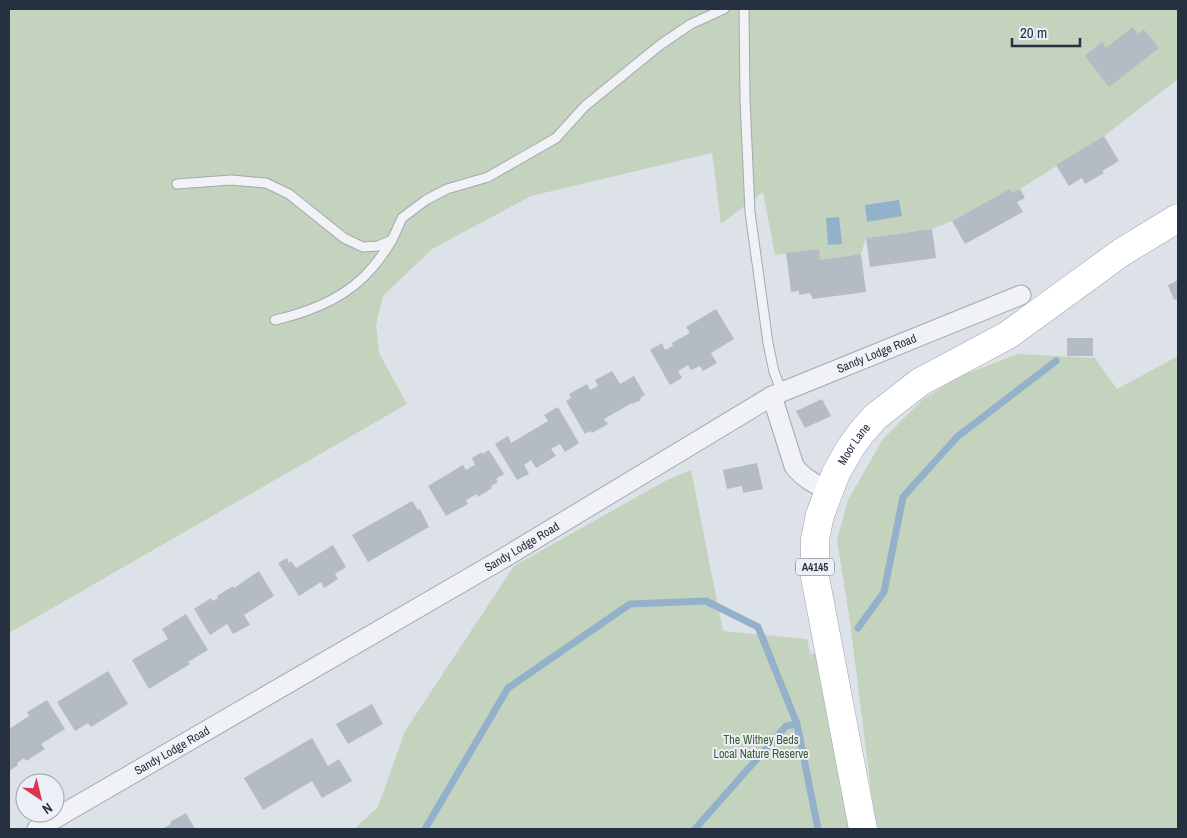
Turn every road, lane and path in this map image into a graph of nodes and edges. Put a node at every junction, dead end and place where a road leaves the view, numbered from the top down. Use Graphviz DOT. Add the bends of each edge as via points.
graph roads {
  1 [pos="724,9"];
  2 [pos="744,9"];
  3 [pos="177,184"];
  4 [pos="1178,218"];
  5 [pos="392,240"];
  6 [pos="1021,295"];
  7 [pos="275,320"];
  8 [pos="777,394"];
  9 [pos="829,491"];
  10 [pos="37,829"];
  11 [pos="863,829"];
  1 -- 5 [label="lane" via="691,24 660,46 585,106 556,138 488,177 447,189 426,200 402,218"];
  2 -- 8 [label="lane" via="750,212"];
  3 -- 5 [label="lane" via="231,180 266,183 289,194 344,238 363,247 378,246"];
  4 -- 9 [label="main road, Moor Lane / A4145" via="1122,252 1008,335 920,382 896,400 861,433 840,465"];
  5 -- 7 [label="lane" via="371,270 346,291 309,310"];
  6 -- 8 [label="street, Sandy Lodge Road"];
  8 -- 9 [label="street" via="794,466 801,475"];
  8 -- 10 [label="street, Sandy Lodge Road"];
  9 -- 11 [label="main road, Moor Lane / A4145" via="815,539 815,576"];
}
